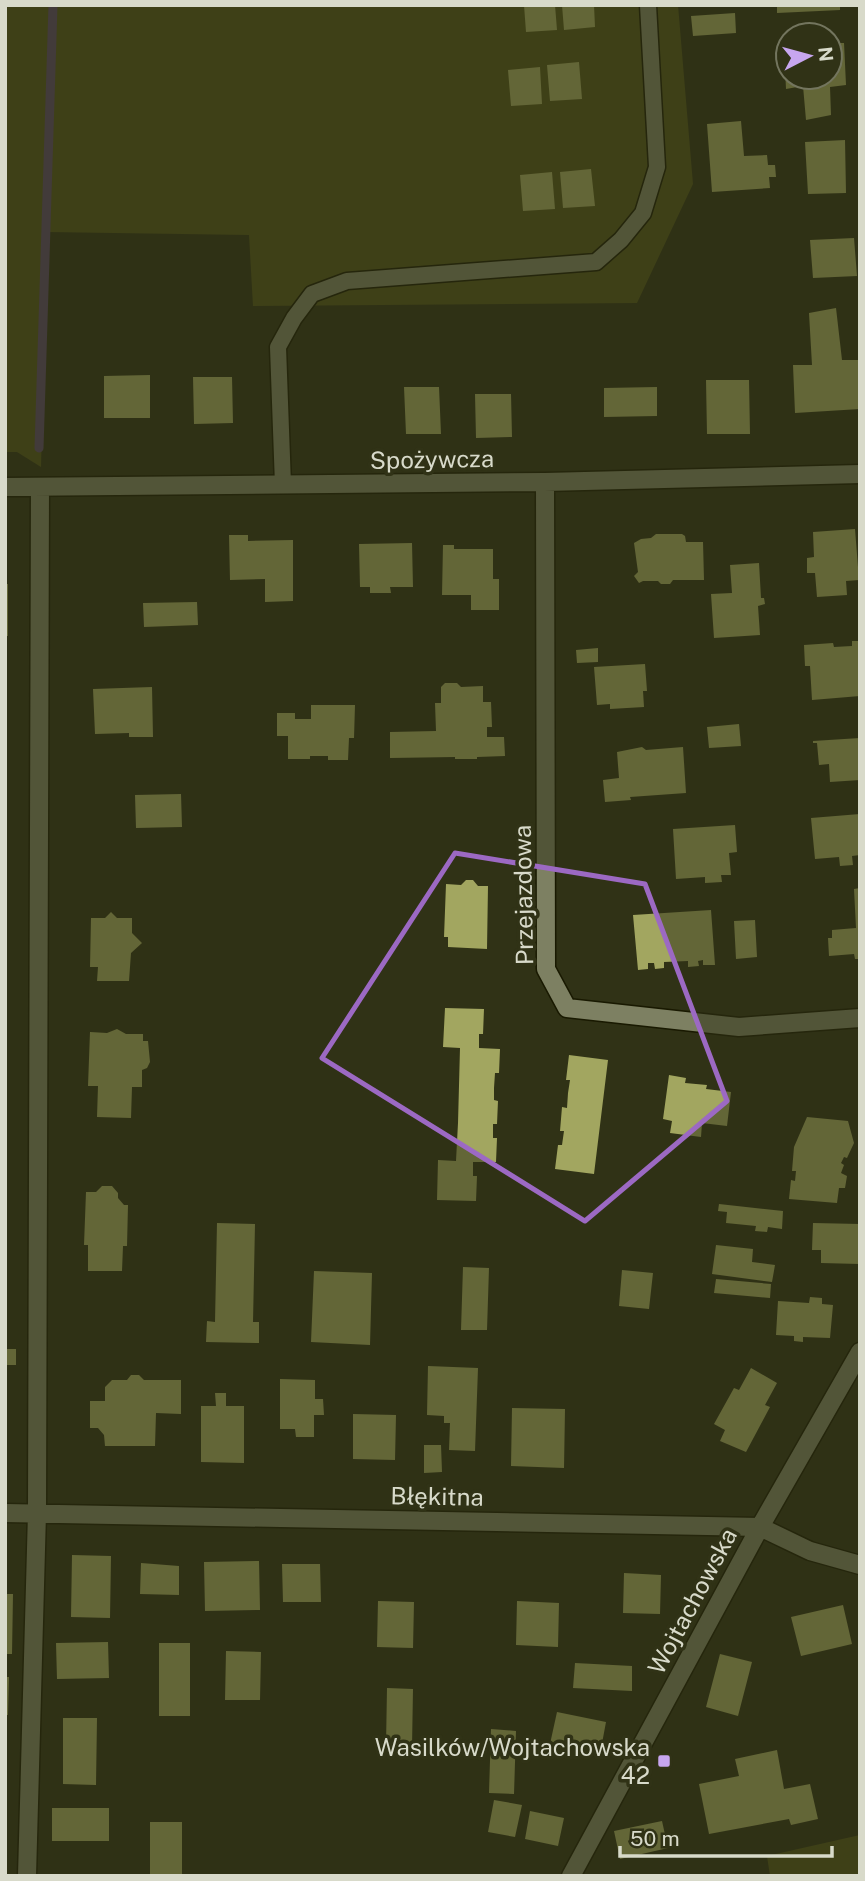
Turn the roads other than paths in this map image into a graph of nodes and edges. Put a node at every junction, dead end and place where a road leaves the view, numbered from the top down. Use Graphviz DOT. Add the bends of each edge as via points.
graph roads {
  1 [pos="648,5"];
  2 [pos="860,474"];
  3 [pos="545,482"];
  4 [pos="283,485"];
  5 [pos="5,487"];
  6 [pos="40,487"];
  7 [pos="860,1018"];
  8 [pos="860,1352"];
  9 [pos="5,1513"];
  10 [pos="37,1513"];
  11 [pos="760,1527"];
  12 [pos="860,1565"];
  13 [pos="27,1876"];
  14 [pos="571,1876"];
  1 -- 4 [label="lane" via="657,167 643,212 621,240 596,261 347,281 312,294 278,347"];
  2 -- 3 [label="street, Spożywcza"];
  3 -- 4 [label="street, Spożywcza"];
  3 -- 7 [label="street, Przejazdowa" via="546,969 566,1008 739,1027"];
  4 -- 6 [label="street, Spożywcza"];
  5 -- 6 [label="street, Spożywcza"];
  6 -- 10 [label="street"];
  8 -- 11 [label="street, Wojtachowska"];
  9 -- 10 [label="street, Błękitna"];
  10 -- 11 [label="street, Błękitna"];
  10 -- 13 [label="street"];
  11 -- 12 [label="street, Błękitna" via="810,1551"];
  11 -- 14 [label="street, Wojtachowska"];
}
